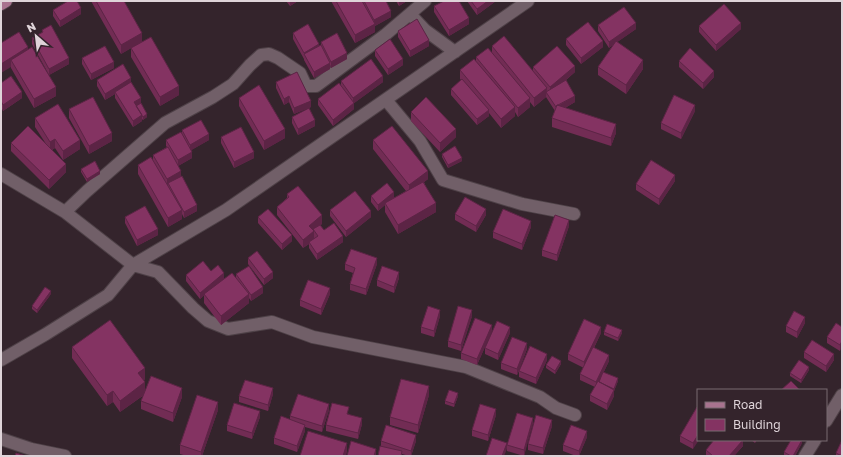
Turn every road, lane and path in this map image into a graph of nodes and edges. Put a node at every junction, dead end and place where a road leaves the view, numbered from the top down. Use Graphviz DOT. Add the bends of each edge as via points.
graph roads {
  1 [pos="6,1"];
  2 [pos="425,1"];
  3 [pos="528,1"];
  4 [pos="1,4"];
  5 [pos="410,13"];
  6 [pos="455,52"];
  7 [pos="386,100"];
  8 [pos="1,174"];
  9 [pos="65,212"];
  10 [pos="574,214"];
  11 [pos="133,265"];
  12 [pos="1,360"];
  13 [pos="842,395"];
  14 [pos="575,415"];
  15 [pos="827,419"];
  16 [pos="1,439"];
  17 [pos="814,441"];
  18 [pos="65,456"];
  19 [pos="805,456"];
  1 -- 4 [label="main road"];
  2 -- 5 [label="street"];
  3 -- 6 [label="street"];
  5 -- 6 [label="street" via="425,30"];
  5 -- 9 [label="street" via="385,35 316,86 306,86 300,73 278,58 269,54 261,55 233,84 165,124"];
  6 -- 7 [label="street"];
  7 -- 10 [label="street" via="420,142 443,180 522,204"];
  7 -- 11 [label="street" via="226,210"];
  8 -- 9 [label="street"];
  9 -- 11 [label="street"];
  11 -- 12 [label="street" via="108,295"];
  11 -- 14 [label="street" via="158,272 208,321 228,329 272,322 313,337 466,367 540,397 556,408"];
  13 -- 15 [label="street"];
  16 -- 18 [label="street" via="31,450"];
  17 -- 19 [label="street"];
}
